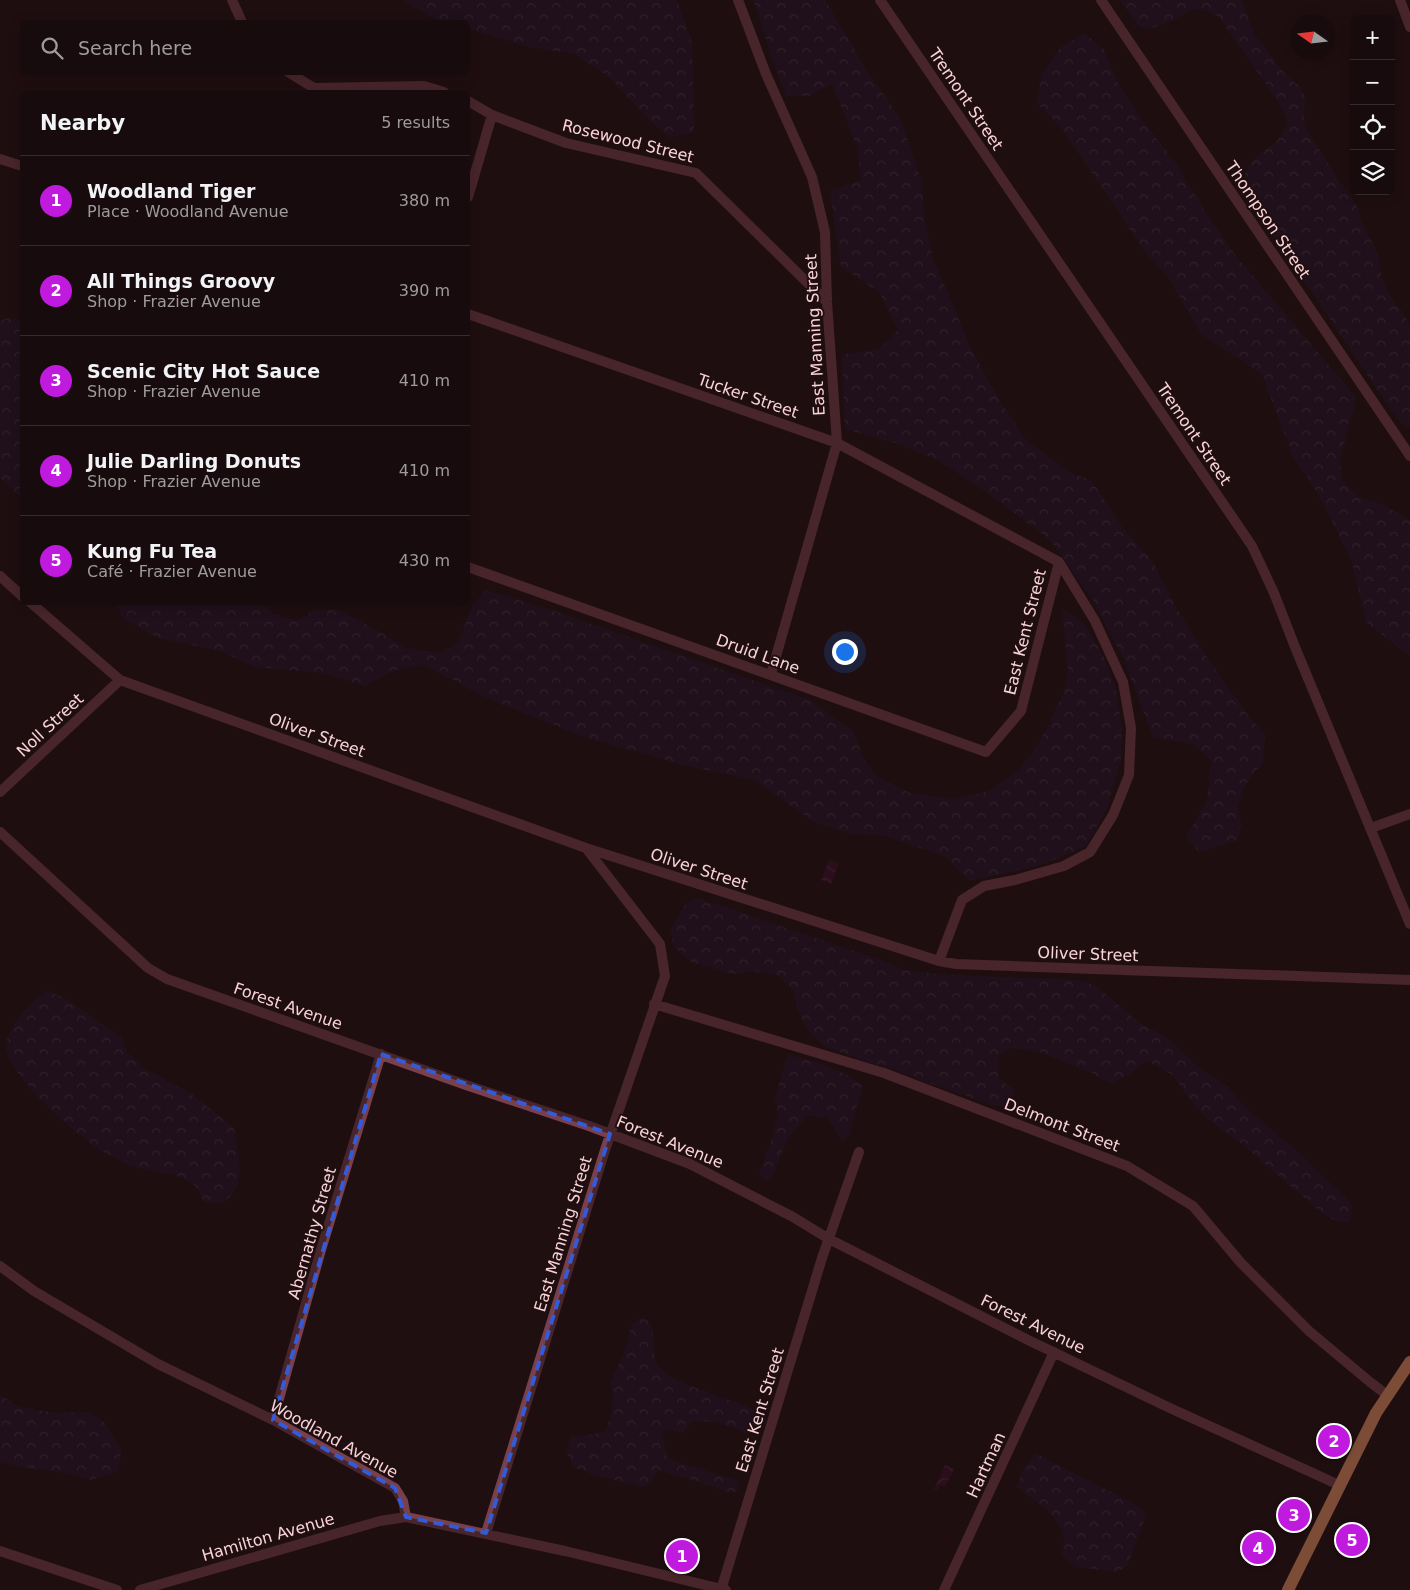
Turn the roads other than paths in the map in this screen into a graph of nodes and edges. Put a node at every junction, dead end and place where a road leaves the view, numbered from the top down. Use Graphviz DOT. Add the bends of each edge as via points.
graph roads {
  1 [pos="232,0"];
  2 [pos="738,0"];
  3 [pos="880,0"];
  4 [pos="1101,0"];
  5 [pos="1400,0"];
  6 [pos="241,20"];
  7 [pos="1410,27"];
  8 [pos="293,75"];
  9 [pos="437,90"];
  10 [pos="470,102"];
  11 [pos="492,115"];
  12 [pos="0,159"];
  13 [pos="20,165"];
  14 [pos="470,190"];
  15 [pos="827,302"];
  16 [pos="470,315"];
  17 [pos="837,443"];
  18 [pos="1410,456"];
  19 [pos="1059,562"];
  20 [pos="470,568"];
  21 [pos="0,576"];
  22 [pos="20,594"];
  23 [pos="33,605"];
  24 [pos="771,674"];
  25 [pos="120,680"];
  26 [pos="1022,710"];
  27 [pos="0,792"];
  28 [pos="1410,814"];
  29 [pos="1371,828"];
  30 [pos="0,832"];
  31 [pos="586,848"];
  32 [pos="1410,924"];
  33 [pos="939,960"];
  34 [pos="1410,980"];
  35 [pos="654,1004"];
  36 [pos="380,1054"];
  37 [pos="610,1134"];
  38 [pos="859,1152"];
  39 [pos="829,1239"];
  40 [pos="0,1266"];
  41 [pos="1054,1352"];
  42 [pos="1410,1362"];
  43 [pos="1388,1395"];
  44 [pos="273,1420"];
  45 [pos="1340,1485"];
  46 [pos="406,1517"];
  47 [pos="486,1533"];
  48 [pos="0,1551"];
  49 [pos="116,1590"];
  50 [pos="140,1590"];
  51 [pos="723,1590"];
  52 [pos="944,1590"];
  53 [pos="1288,1590"];
  1 -- 6 [label="street"];
  2 -- 15 [label="street, East Manning Street" via="766,74 812,178 825,232"];
  3 -- 29 [label="street, Tremont Street" via="1252,546"];
  4 -- 18 [label="street, Thompson Street"];
  5 -- 7 [label="street"];
  8 -- 9 [label="street" via="314,88 424,86"];
  10 -- 11 [label="street, Rosewood Street"];
  11 -- 14 [label="street"];
  11 -- 15 [label="street, Rosewood Street" via="566,143 696,173"];
  12 -- 13 [label="street"];
  15 -- 17 [label="street, East Manning Street"];
  16 -- 17 [label="street, Tucker Street"];
  17 -- 19 [label="street, Tucker Street"];
  17 -- 24 [label="street, East Manning Street"];
  19 -- 26 [label="street, East Kent Street"];
  19 -- 33 [label="street" via="1096,621 1123,682 1130,728 1129,775 1113,815 1090,852 1064,866 984,886 962,900"];
  20 -- 24 [label="street, Druid Lane"];
  21 -- 22 [label="street"];
  23 -- 25 [label="street, Oliver Street"];
  24 -- 26 [label="street, Druid Lane" via="986,752"];
  25 -- 27 [label="street, Noll Street"];
  25 -- 31 [label="street, Oliver Street"];
  28 -- 29 [label="street"];
  29 -- 32 [label="street, Tremont Street"];
  30 -- 36 [label="street, Forest Avenue" via="148,968 167,979"];
  31 -- 33 [label="street, Oliver Street"];
  31 -- 35 [label="street, East Manning Street" via="660,944 664,976"];
  33 -- 34 [label="street, Oliver Street" via="956,964"];
  35 -- 37 [label="street, East Manning Street"];
  35 -- 43 [label="street, Delmont Street" via="884,1073 1127,1166 1193,1206 1241,1263 1309,1330"];
  36 -- 37 [label="street, Forest Avenue"];
  36 -- 44 [label="street, Abernathy Street"];
  37 -- 39 [label="street, Forest Avenue" via="690,1164"];
  37 -- 47 [label="street, East Manning Street"];
  38 -- 39 [label="street, East Kent Street"];
  39 -- 41 [label="street, Forest Avenue"];
  39 -- 51 [label="street, East Kent Street"];
  40 -- 44 [label="street, Woodland Avenue" via="34,1291 158,1364"];
  41 -- 45 [label="street, Forest Avenue"];
  41 -- 52 [label="street, Hartman"];
  42 -- 43 [label="main road"];
  43 -- 45 [label="main road"];
  44 -- 46 [label="street, Woodland Avenue" via="395,1488 403,1501"];
  45 -- 53 [label="main road"];
  46 -- 47 [label="street"];
  46 -- 50 [label="street, Hamilton Avenue" via="372,1523"];
  47 -- 51 [label="street"];
  48 -- 49 [label="street"];
}
